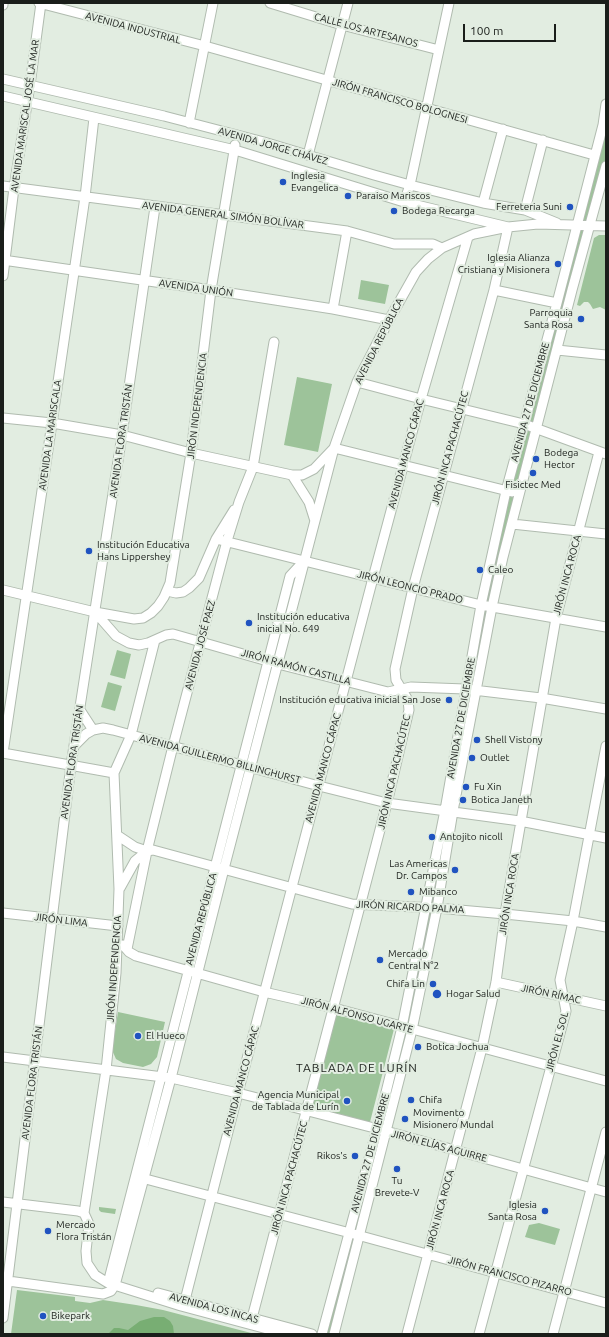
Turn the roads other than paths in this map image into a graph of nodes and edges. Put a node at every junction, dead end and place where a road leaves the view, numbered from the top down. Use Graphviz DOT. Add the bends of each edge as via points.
graph roads {
  1 [pos="40,3"];
  2 [pos="213,3"];
  3 [pos="270,3"];
  4 [pos="348,3"];
  5 [pos="449,3"];
  6 [pos="342,25"];
  7 [pos="205,46"];
  8 [pos="439,50"];
  9 [pos="3,79"];
  10 [pos="328,80"];
  11 [pos="30,85"];
  12 [pos="3,96"];
  13 [pos="27,102"];
  14 [pos="606,104"];
  15 [pos="427,108"];
  16 [pos="94,118"];
  17 [pos="189,123"];
  18 [pos="503,129"];
  19 [pos="237,136"];
  20 [pos="543,140"];
  21 [pos="235,150"];
  22 [pos="308,155"];
  23 [pos="594,155"];
  24 [pos="606,166"];
  25 [pos="410,185"];
  26 [pos="3,186"];
  27 [pos="14,188"];
  28 [pos="84,197"];
  29 [pos="404,202"];
  30 [pos="483,202"];
  31 [pos="155,207"];
  32 [pos="525,210"];
  33 [pos="224,216"];
  34 [pos="564,225"];
  35 [pos="576,226"];
  36 [pos="589,226"];
  37 [pos="606,226"];
  38 [pos="508,227"];
  39 [pos="347,231"];
  40 [pos="468,237"];
  41 [pos="442,248"];
  42 [pos="4,260"];
  43 [pos="74,271"];
  44 [pos="3,276"];
  45 [pos="144,280"];
  46 [pos="211,290"];
  47 [pos="494,290"];
  48 [pos="557,303"];
  49 [pos="333,309"];
  50 [pos="389,320"];
  51 [pos="274,342"];
  52 [pos="557,350"];
  53 [pos="606,355"];
  54 [pos="357,382"];
  55 [pos="421,399"];
  56 [pos="460,409"];
  57 [pos="3,418"];
  58 [pos="52,423"];
  59 [pos="524,424"];
  60 [pos="537,428"];
  61 [pos="122,435"];
  62 [pos="334,448"];
  63 [pos="191,453"];
  64 [pos="603,453"];
  65 [pos="403,465"];
  66 [pos="253,467"];
  67 [pos="292,475"];
  68 [pos="443,475"];
  69 [pos="506,491"];
  70 [pos="519,494"];
  71 [pos="239,502"];
  72 [pos="315,522"];
  73 [pos="512,524"];
  74 [pos="578,532"];
  75 [pos="606,534"];
  76 [pos="216,539"];
  77 [pos="228,541"];
  78 [pos="492,555"];
  79 [pos="504,557"];
  80 [pos="305,560"];
  81 [pos="373,578"];
  82 [pos="413,588"];
  83 [pos="3,590"];
  84 [pos="167,591"];
  85 [pos="26,595"];
  86 [pos="481,605"];
  87 [pos="492,607"];
  88 [pos="95,612"];
  89 [pos="556,618"];
  90 [pos="606,627"];
  91 [pos="155,640"];
  92 [pos="201,641"];
  93 [pos="268,661"];
  94 [pos="278,664"];
  95 [pos="346,681"];
  96 [pos="400,689"];
  97 [pos="465,689"];
  98 [pos="476,691"];
  99 [pos="541,698"];
  100 [pos="606,709"];
  101 [pos="80,710"];
  102 [pos="93,730"];
  103 [pos="131,735"];
  104 [pos="74,746"];
  105 [pos="173,746"];
  106 [pos="606,746"];
  107 [pos="3,753"];
  108 [pos="241,764"];
  109 [pos="71,765"];
  110 [pos="251,767"];
  111 [pos="114,773"];
  112 [pos="319,786"];
  113 [pos="387,803"];
  114 [pos="449,811"];
  115 [pos="520,821"];
  116 [pos="589,834"];
  117 [pos="117,835"];
  118 [pos="606,838"];
  119 [pos="147,851"];
  120 [pos="219,868"];
  121 [pos="291,888"];
  122 [pos="119,889"];
  123 [pos="361,905"];
  124 [pos="426,908"];
  125 [pos="437,908"];
  126 [pos="3,913"];
  127 [pos="505,914"];
  128 [pos="52,919"];
  129 [pos="573,920"];
  130 [pos="606,928"];
  131 [pos="118,931"];
  132 [pos="126,949"];
  133 [pos="188,970"];
  134 [pos="198,973"];
  135 [pos="496,982"];
  136 [pos="264,992"];
  137 [pos="563,997"];
  138 [pos="606,1006"];
  139 [pos="334,1008"];
  140 [pos="402,1027"];
  141 [pos="412,1030"];
  142 [pos="482,1048"];
  143 [pos="3,1057"];
  144 [pos="35,1062"];
  145 [pos="550,1066"];
  146 [pos="106,1070"];
  147 [pos="160,1076"];
  148 [pos="171,1078"];
  149 [pos="606,1081"];
  150 [pos="238,1093"];
  151 [pos="306,1111"];
  152 [pos="382,1130"];
  153 [pos="606,1132"];
  154 [pos="455,1150"];
  155 [pos="523,1169"];
  156 [pos="139,1177"];
  157 [pos="591,1188"];
  158 [pos="606,1192"];
  159 [pos="211,1196"];
  160 [pos="3,1202"];
  161 [pos="17,1203"];
  162 [pos="84,1213"];
  163 [pos="279,1214"];
  164 [pos="354,1234"];
  165 [pos="428,1254"];
  166 [pos="496,1273"];
  167 [pos="8,1281"];
  168 [pos="112,1284"];
  169 [pos="564,1291"];
  170 [pos="186,1300"];
  171 [pos="606,1303"];
  172 [pos="3,1318"];
  173 [pos="252,1318"];
  174 [pos="286,1334"];
  175 [pos="312,1334"];
  176 [pos="322,1334"];
  177 [pos="334,1334"];
  178 [pos="407,1334"];
  179 [pos="479,1334"];
  180 [pos="553,1334"];
  1 -- 7 [label="street, AVENIDA INDUSTRIAL"];
  1 -- 11 [label="street, AVENIDA MARISCAL JOSÉ LA MAR"];
  2 -- 7 [label="street"];
  3 -- 6 [label="street, CALLE LOS ARTESANOS"];
  4 -- 6 [label="street"];
  5 -- 8 [label="street"];
  6 -- 8 [label="street, CALLE LOS ARTESANOS"];
  6 -- 10 [label="street"];
  7 -- 10 [label="street, JIRÓN FRANCISCO BOLOGNESI"];
  7 -- 17 [label="street"];
  8 -- 15 [label="street"];
  9 -- 11 [label="street, AVENIDA JORGE CHÁVEZ"];
  10 -- 15 [label="street, JIRÓN FRANCISCO BOLOGNESI"];
  10 -- 22 [label="street"];
  11 -- 13 [label="street, AVENIDA MARISCAL JOSÉ LA MAR"];
  11 -- 17 [label="street, AVENIDA JORGE CHÁVEZ"];
  12 -- 13 [label="street, AVENIDA JORGE CHÁVEZ"];
  13 -- 16 [label="street, AVENIDA JORGE CHÁVEZ"];
  13 -- 27 [label="street, AVENIDA MARISCAL JOSÉ LA MAR"];
  14 -- 23 [label="street, AVENIDA 27 DE DICIEMBRE"];
  15 -- 18 [label="street, JIRÓN FRANCISCO BOLOGNESI"];
  15 -- 25 [label="street"];
  16 -- 21 [label="street, AVENIDA JORGE CHÁVEZ"];
  16 -- 28 [label="street, AVENIDA LA MARISCALA"];
  17 -- 19 [label="street, AVENIDA JORGE CHÁVEZ"];
  18 -- 20 [label="street, JIRÓN FRANCISCO BOLOGNESI"];
  18 -- 30 [label="street"];
  19 -- 21 [label="street, JIRÓN INDEPENDENCIA"];
  19 -- 22 [label="street, AVENIDA JORGE CHÁVEZ"];
  20 -- 23 [label="street, JIRÓN FRANCISCO BOLOGNESI"];
  20 -- 32 [label="street"];
  21 -- 29 [label="street, AVENIDA JORGE CHÁVEZ"];
  21 -- 33 [label="street, JIRÓN INDEPENDENCIA"];
  22 -- 25 [label="street, AVENIDA JORGE CHÁVEZ"];
  23 -- 35 [label="street, AVENIDA 27 DE DICIEMBRE"];
  24 -- 36 [label="street, AVENIDA 27 DE DICIEMBRE"];
  25 -- 29 [label="street"];
  25 -- 30 [label="street, AVENIDA JORGE CHÁVEZ"];
  26 -- 27 [label="street, AVENIDA GENERAL SIMÓN BOLÍVAR"];
  27 -- 28 [label="street, AVENIDA GENERAL SIMÓN BOLÍVAR"];
  27 -- 42 [label="street, AVENIDA MARISCAL JOSÉ LA MAR"];
  28 -- 31 [label="street, AVENIDA GENERAL SIMÓN BOLÍVAR"];
  28 -- 43 [label="street, AVENIDA LA MARISCALA"];
  29 -- 38 [label="street, AVENIDA JORGE CHÁVEZ"];
  30 -- 32 [label="street, AVENIDA JORGE CHÁVEZ"];
  31 -- 33 [label="street, AVENIDA GENERAL SIMÓN BOLÍVAR"];
  31 -- 45 [label="street, AVENIDA FLORA TRISTÁN"];
  32 -- 34 [label="street, AVENIDA JORGE CHÁVEZ"];
  33 -- 39 [label="street, AVENIDA GENERAL SIMÓN BOLÍVAR"];
  33 -- 46 [label="street, JIRÓN INDEPENDENCIA"];
  34 -- 35 [label="street, AVENIDA JORGE CHÁVEZ"];
  34 -- 38 [label="street, AVENIDA JORGE CHÁVEZ"];
  35 -- 36 [label="street, AVENIDA JORGE CHÁVEZ"];
  35 -- 48 [label="street, AVENIDA 27 DE DICIEMBRE"];
  36 -- 37 [label="street, AVENIDA JORGE CHÁVEZ"];
  36 -- 52 [label="street, AVENIDA 27 DE DICIEMBRE"];
  38 -- 40 [label="street, AVENIDA REPÚBLICA"];
  38 -- 47 [label="street, JIRÓN INCA PACHACÚTEC"];
  39 -- 41 [label="street, AVENIDA GENERAL SIMÓN BOLÍVAR" via="394,244 432,244"];
  39 -- 49 [label="street"];
  40 -- 41 [label="street, AVENIDA REPÚBLICA"];
  40 -- 55 [label="street, AVENIDA MANCO CÁPAC"];
  41 -- 50 [label="street, AVENIDA REPÚBLICA" via="416,272"];
  42 -- 43 [label="street, AVENIDA UNIÓN"];
  42 -- 44 [label="street, AVENIDA MARISCAL JOSÉ LA MAR"];
  43 -- 45 [label="street, AVENIDA UNIÓN"];
  43 -- 58 [label="street, AVENIDA LA MARISCALA"];
  45 -- 46 [label="street, AVENIDA UNIÓN"];
  45 -- 61 [label="street, AVENIDA FLORA TRISTÁN"];
  46 -- 49 [label="street, AVENIDA UNIÓN"];
  46 -- 63 [label="street, JIRÓN INDEPENDENCIA"];
  47 -- 48 [label="street"];
  47 -- 56 [label="street, JIRÓN INCA PACHACÚTEC"];
  48 -- 59 [label="street, AVENIDA 27 DE DICIEMBRE"];
  49 -- 50 [label="street, AVENIDA UNIÓN"];
  50 -- 54 [label="street, AVENIDA REPÚBLICA"];
  51 -- 66 [label="street, AVENIDA JOSÉ PAEZ"];
  52 -- 53 [label="street"];
  52 -- 60 [label="street, AVENIDA 27 DE DICIEMBRE"];
  54 -- 55 [label="street"];
  54 -- 62 [label="street, AVENIDA REPÚBLICA"];
  55 -- 56 [label="street"];
  55 -- 65 [label="street, AVENIDA MANCO CÁPAC"];
  56 -- 59 [label="street"];
  56 -- 68 [label="street, JIRÓN INCA PACHACÚTEC"];
  57 -- 58 [label="street"];
  58 -- 61 [label="street"];
  58 -- 85 [label="street, AVENIDA LA MARISCALA"];
  59 -- 60 [label="street"];
  59 -- 69 [label="street, AVENIDA 27 DE DICIEMBRE"];
  60 -- 64 [label="street"];
  60 -- 70 [label="street, AVENIDA 27 DE DICIEMBRE"];
  61 -- 63 [label="street"];
  61 -- 88 [label="street, AVENIDA FLORA TRISTÁN"];
  62 -- 65 [label="street"];
  62 -- 67 [label="street" via="314,469 302,475"];
  62 -- 72 [label="street, AVENIDA REPÚBLICA"];
  63 -- 66 [label="street"];
  63 -- 84 [label="street, JIRÓN INDEPENDENCIA" via="172,575"];
  64 -- 74 [label="street, JIRÓN INCA ROCA"];
  65 -- 68 [label="street"];
  65 -- 81 [label="street, AVENIDA MANCO CÁPAC"];
  66 -- 67 [label="street"];
  66 -- 71 [label="street, AVENIDA JOSÉ PAEZ"];
  67 -- 72 [label="street" via="309,502"];
  68 -- 69 [label="street"];
  68 -- 82 [label="street, JIRÓN INCA PACHACÚTEC"];
  69 -- 70 [label="street"];
  69 -- 78 [label="street, AVENIDA 27 DE DICIEMBRE"];
  70 -- 73 [label="street, AVENIDA 27 DE DICIEMBRE"];
  71 -- 76 [label="street"];
  71 -- 77 [label="street, AVENIDA JOSÉ PAEZ"];
  72 -- 80 [label="street, AVENIDA REPÚBLICA"];
  73 -- 74 [label="street"];
  73 -- 79 [label="street, AVENIDA 27 DE DICIEMBRE"];
  74 -- 75 [label="street"];
  74 -- 89 [label="street, JIRÓN INCA ROCA"];
  76 -- 77 [label="street, JIRÓN LEONCIO PRADO"];
  76 -- 84 [label="street" via="199,578 190,588 176,593"];
  77 -- 80 [label="street, JIRÓN LEONCIO PRADO"];
  77 -- 92 [label="street, AVENIDA JOSÉ PAEZ"];
  78 -- 79 [label="street"];
  78 -- 86 [label="street, AVENIDA 27 DE DICIEMBRE"];
  79 -- 87 [label="street, AVENIDA 27 DE DICIEMBRE"];
  80 -- 81 [label="street, JIRÓN LEONCIO PRADO"];
  80 -- 93 [label="street, AVENIDA REPÚBLICA" via="290,576"];
  80 -- 94 [label="street, AVENIDA REPÚBLICA"];
  81 -- 82 [label="street, JIRÓN LEONCIO PRADO"];
  81 -- 95 [label="street, AVENIDA MANCO CÁPAC"];
  82 -- 86 [label="street, JIRÓN LEONCIO PRADO"];
  82 -- 96 [label="street, JIRÓN INCA PACHACÚTEC" via="395,669"];
  83 -- 85 [label="street"];
  84 -- 88 [label="street, JIRÓN INDEPENDENCIA" via="158,606 143,618"];
  85 -- 88 [label="street"];
  85 -- 107 [label="street, AVENIDA LA MARISCALA"];
  86 -- 87 [label="street, JIRÓN LEONCIO PRADO"];
  86 -- 97 [label="street, AVENIDA 27 DE DICIEMBRE"];
  87 -- 89 [label="street, JIRÓN LEONCIO PRADO"];
  87 -- 98 [label="street, AVENIDA 27 DE DICIEMBRE"];
  88 -- 91 [label="street, JIRÓN RAMÓN CASTILLA" via="122,640 139,645"];
  88 -- 101 [label="street, AVENIDA FLORA TRISTÁN"];
  89 -- 90 [label="street, JIRÓN LEONCIO PRADO"];
  89 -- 99 [label="street, JIRÓN INCA ROCA"];
  91 -- 92 [label="street, JIRÓN RAMÓN CASTILLA" via="173,634"];
  91 -- 103 [label="street, JIRÓN INDEPENDENCIA"];
  92 -- 93 [label="street, JIRÓN RAMÓN CASTILLA"];
  92 -- 105 [label="street, AVENIDA JOSÉ PAEZ"];
  93 -- 94 [label="street, JIRÓN RAMÓN CASTILLA"];
  93 -- 108 [label="street, AVENIDA REPÚBLICA"];
  94 -- 95 [label="street, JIRÓN RAMÓN CASTILLA"];
  94 -- 110 [label="street, AVENIDA REPÚBLICA"];
  95 -- 96 [label="street, JIRÓN RAMÓN CASTILLA" via="388,692"];
  95 -- 112 [label="street, AVENIDA MANCO CÁPAC"];
  96 -- 97 [label="street, JIRÓN RAMÓN CASTILLA"];
  96 -- 113 [label="street, JIRÓN INCA PACHACÚTEC" via="408,700 409,710"];
  97 -- 98 [label="street, JIRÓN RAMÓN CASTILLA"];
  97 -- 114 [label="street, AVENIDA 27 DE DICIEMBRE"];
  98 -- 99 [label="street, JIRÓN RAMÓN CASTILLA"];
  98 -- 114 [label="street, AVENIDA 27 DE DICIEMBRE"];
  99 -- 100 [label="street, JIRÓN RAMÓN CASTILLA"];
  99 -- 115 [label="street, JIRÓN INCA ROCA"];
  101 -- 102 [label="street"];
  101 -- 104 [label="street, AVENIDA FLORA TRISTÁN"];
  102 -- 103 [label="street, AVENIDA GUILLERMO BILLINGHURST" via="108,729"];
  102 -- 104 [label="street"];
  103 -- 105 [label="street, AVENIDA GUILLERMO BILLINGHURST"];
  103 -- 111 [label="street, JIRÓN INDEPENDENCIA"];
  104 -- 109 [label="street, AVENIDA FLORA TRISTÁN"];
  105 -- 108 [label="street, AVENIDA GUILLERMO BILLINGHURST"];
  105 -- 119 [label="street, AVENIDA JOSÉ PAEZ"];
  106 -- 116 [label="street, JIRÓN EL SOL"];
  107 -- 109 [label="street"];
  108 -- 110 [label="street, AVENIDA GUILLERMO BILLINGHURST"];
  108 -- 120 [label="street, AVENIDA REPÚBLICA"];
  109 -- 111 [label="street"];
  109 -- 128 [label="street, AVENIDA FLORA TRISTÁN"];
  110 -- 112 [label="street, AVENIDA GUILLERMO BILLINGHURST"];
  110 -- 120 [label="street, AVENIDA REPÚBLICA"];
  111 -- 117 [label="street, JIRÓN INDEPENDENCIA"];
  112 -- 113 [label="street, AVENIDA GUILLERMO BILLINGHURST"];
  112 -- 121 [label="street, AVENIDA MANCO CÁPAC"];
  113 -- 114 [label="street, AVENIDA GUILLERMO BILLINGHURST"];
  113 -- 123 [label="street, JIRÓN INCA PACHACÚTEC"];
  114 -- 115 [label="street, AVENIDA GUILLERMO BILLINGHURST"];
  114 -- 124 [label="street, AVENIDA 27 DE DICIEMBRE"];
  114 -- 125 [label="street, AVENIDA 27 DE DICIEMBRE"];
  115 -- 116 [label="street, AVENIDA GUILLERMO BILLINGHURST"];
  115 -- 127 [label="street, JIRÓN INCA ROCA"];
  116 -- 118 [label="street, AVENIDA GUILLERMO BILLINGHURST"];
  116 -- 129 [label="street, JIRÓN EL SOL"];
  117 -- 119 [label="street, JIRÓN RICARDO PALMA" via="131,845"];
  117 -- 122 [label="street, JIRÓN INDEPENDENCIA"];
  119 -- 120 [label="street, JIRÓN RICARDO PALMA" via="153,850"];
  119 -- 122 [label="street" via="135,861"];
  119 -- 132 [label="street, AVENIDA JOSÉ PAEZ"];
  120 -- 121 [label="street, JIRÓN RICARDO PALMA"];
  120 -- 133 [label="street, AVENIDA REPÚBLICA"];
  120 -- 134 [label="street, AVENIDA REPÚBLICA"];
  121 -- 123 [label="street, JIRÓN RICARDO PALMA"];
  121 -- 136 [label="street, AVENIDA MANCO CÁPAC"];
  122 -- 131 [label="street, JIRÓN INDEPENDENCIA"];
  123 -- 124 [label="street, JIRÓN RICARDO PALMA"];
  123 -- 139 [label="street, JIRÓN INCA PACHACÚTEC"];
  124 -- 125 [label="street, JIRÓN RICARDO PALMA"];
  124 -- 140 [label="street, AVENIDA 27 DE DICIEMBRE"];
  125 -- 127 [label="street, JIRÓN RICARDO PALMA"];
  125 -- 141 [label="street, AVENIDA 27 DE DICIEMBRE"];
  126 -- 128 [label="street, JIRÓN LIMA"];
  127 -- 129 [label="street, JIRÓN RICARDO PALMA"];
  127 -- 135 [label="street, JIRÓN INCA ROCA"];
  128 -- 131 [label="street, JIRÓN LIMA"];
  128 -- 144 [label="street, AVENIDA FLORA TRISTÁN"];
  129 -- 130 [label="street, JIRÓN RICARDO PALMA"];
  129 -- 137 [label="street, JIRÓN EL SOL" via="560,980"];
  131 -- 132 [label="street"];
  131 -- 146 [label="street, JIRÓN INDEPENDENCIA"];
  132 -- 133 [label="street, JIRÓN ALFONSO UGARTE" via="136,956"];
  133 -- 134 [label="street, JIRÓN ALFONSO UGARTE"];
  133 -- 147 [label="street, AVENIDA REPÚBLICA"];
  134 -- 136 [label="street, JIRÓN ALFONSO UGARTE"];
  134 -- 148 [label="street, AVENIDA REPÚBLICA"];
  135 -- 137 [label="street, JIRÓN RÍMAC"];
  135 -- 142 [label="street, JIRÓN INCA ROCA"];
  136 -- 139 [label="street, JIRÓN ALFONSO UGARTE"];
  136 -- 150 [label="street, AVENIDA MANCO CÁPAC"];
  137 -- 138 [label="street, JIRÓN RÍMAC"];
  137 -- 145 [label="street, JIRÓN EL SOL" via="566,1011"];
  139 -- 140 [label="street, JIRÓN ALFONSO UGARTE"];
  139 -- 151 [label="street, JIRÓN INCA PACHACÚTEC"];
  140 -- 141 [label="street, JIRÓN ALFONSO UGARTE"];
  140 -- 152 [label="street, AVENIDA 27 DE DICIEMBRE"];
  141 -- 142 [label="street, JIRÓN ALFONSO UGARTE"];
  141 -- 152 [label="street, AVENIDA 27 DE DICIEMBRE"];
  142 -- 145 [label="street, JIRÓN ALFONSO UGARTE"];
  142 -- 154 [label="street, JIRÓN INCA ROCA"];
  143 -- 144 [label="street, JIRÓN ELÍAS AGUIRRE"];
  144 -- 146 [label="street, JIRÓN ELÍAS AGUIRRE"];
  144 -- 161 [label="street, AVENIDA FLORA TRISTÁN"];
  145 -- 149 [label="street, JIRÓN ALFONSO UGARTE"];
  145 -- 155 [label="street, JIRÓN EL SOL"];
  146 -- 147 [label="street, JIRÓN ELÍAS AGUIRRE"];
  146 -- 162 [label="street, JIRÓN INDEPENDENCIA"];
  147 -- 148 [label="street, JIRÓN ELÍAS AGUIRRE"];
  147 -- 156 [label="street, AVENIDA REPÚBLICA"];
  148 -- 150 [label="street, JIRÓN ELÍAS AGUIRRE"];
  148 -- 156 [label="street, AVENIDA REPÚBLICA"];
  150 -- 151 [label="street, JIRÓN ELÍAS AGUIRRE"];
  150 -- 159 [label="street, AVENIDA MANCO CÁPAC"];
  151 -- 152 [label="street, JIRÓN ELÍAS AGUIRRE"];
  151 -- 163 [label="street, JIRÓN INCA PACHACÚTEC"];
  152 -- 154 [label="street, JIRÓN ELÍAS AGUIRRE"];
  152 -- 164 [label="street, AVENIDA 27 DE DICIEMBRE"];
  153 -- 157 [label="street"];
  154 -- 155 [label="street, JIRÓN ELÍAS AGUIRRE"];
  154 -- 165 [label="street, JIRÓN INCA ROCA"];
  155 -- 157 [label="street, JIRÓN ELÍAS AGUIRRE"];
  155 -- 166 [label="street, JIRÓN EL SOL"];
  156 -- 159 [label="street, JIRÓN FRANCISCO PIZARRO"];
  156 -- 168 [label="street, AVENIDA REPÚBLICA"];
  157 -- 158 [label="street, JIRÓN ELÍAS AGUIRRE"];
  157 -- 169 [label="street"];
  159 -- 163 [label="street, JIRÓN FRANCISCO PIZARRO"];
  159 -- 170 [label="street, AVENIDA MANCO CÁPAC"];
  160 -- 161 [label="street"];
  161 -- 162 [label="street"];
  161 -- 167 [label="street, AVENIDA FLORA TRISTÁN"];
  162 -- 168 [label="street, JIRÓN INDEPENDENCIA" via="89,1224 87,1263 95,1275"];
  163 -- 164 [label="street, JIRÓN FRANCISCO PIZARRO"];
  163 -- 173 [label="street, JIRÓN INCA PACHACÚTEC"];
  164 -- 165 [label="street, JIRÓN FRANCISCO PIZARRO"];
  164 -- 176 [label="street, AVENIDA 27 DE DICIEMBRE"];
  164 -- 177 [label="street, AVENIDA 27 DE DICIEMBRE"];
  165 -- 166 [label="street, JIRÓN FRANCISCO PIZARRO"];
  165 -- 178 [label="street, JIRÓN INCA ROCA"];
  166 -- 169 [label="street, JIRÓN FRANCISCO PIZARRO"];
  166 -- 179 [label="street, JIRÓN EL SOL"];
  167 -- 168 [label="street, AVENIDA LOS INCAS" via="103,1294 110,1291"];
  167 -- 172 [label="street, AVENIDA FLORA TRISTÁN"];
  168 -- 170 [label="street, AVENIDA LOS INCAS" via="128,1284"];
  168 -- 174 [label="street, AVENIDA LOS INCAS" via="181,1306"];
  169 -- 171 [label="street, JIRÓN FRANCISCO PIZARRO"];
  169 -- 180 [label="street"];
  170 -- 173 [label="street, AVENIDA LOS INCAS"];
  173 -- 175 [label="street, AVENIDA LOS INCAS"];
}
